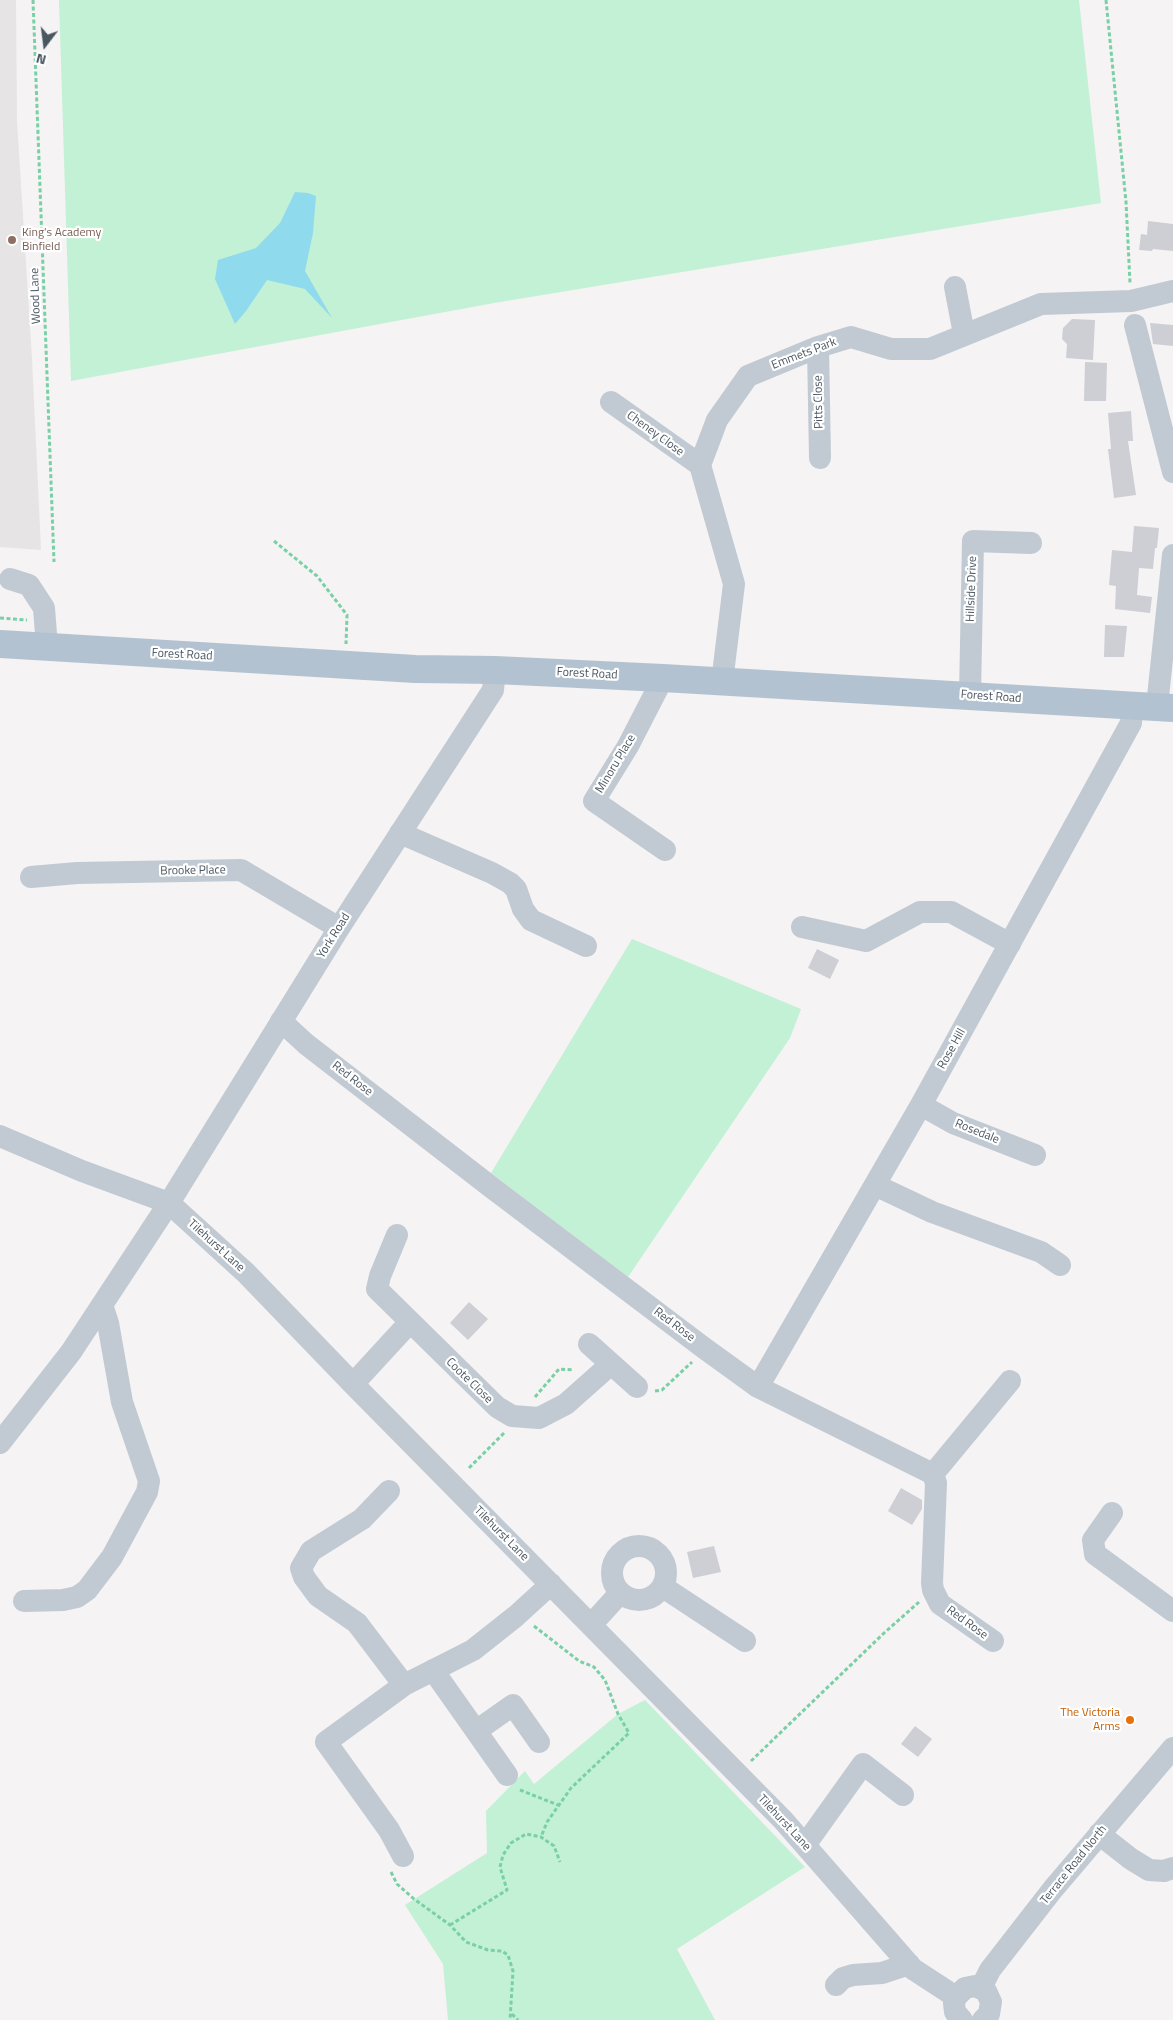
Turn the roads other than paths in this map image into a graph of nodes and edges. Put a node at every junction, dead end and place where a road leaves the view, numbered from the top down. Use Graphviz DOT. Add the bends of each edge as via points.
graph roads {
  1 [pos="955,287"];
  2 [pos="1173,291"];
  3 [pos="1135,325"];
  4 [pos="964,334"];
  5 [pos="818,347"];
  6 [pos="1165,396"];
  7 [pos="611,402"];
  8 [pos="820,458"];
  9 [pos="700,465"];
  10 [pos="1173,472"];
  11 [pos="1031,542"];
  12 [pos="1173,555"];
  13 [pos="10,579"];
  14 [pos="1172,580"];
  15 [pos="46,634"];
  16 [pos="0,644"];
  17 [pos="495,670"];
  18 [pos="663,678"];
  19 [pos="722,682"];
  20 [pos="970,695"];
  21 [pos="1154,707"];
  22 [pos="400,833"];
  23 [pos="666,850"];
  24 [pos="31,877"];
  25 [pos="802,927"];
  26 [pos="339,928"];
  27 [pos="1010,944"];
  28 [pos="586,946"];
  29 [pos="281,1021"];
  30 [pos="306,1044"];
  31 [pos="264,1047"];
  32 [pos="921,1105"];
  33 [pos="0,1136"];
  34 [pos="1035,1155"];
  35 [pos="875,1185"];
  36 [pos="169,1203"];
  37 [pos="397,1235"];
  38 [pos="1060,1265"];
  39 [pos="102,1305"];
  40 [pos="410,1322"];
  41 [pos="589,1344"];
  42 [pos="611,1364"];
  43 [pos="1010,1381"];
  44 [pos="353,1384"];
  45 [pos="758,1387"];
  46 [pos="637,1388"];
  47 [pos="0,1443"];
  48 [pos="933,1474"];
  49 [pos="389,1491"];
  50 [pos="1112,1513"];
  51 [pos="551,1584"];
  52 [pos="663,1587"];
  53 [pos="620,1593"];
  54 [pos="24,1601"];
  55 [pos="1173,1611"];
  56 [pos="591,1625"];
  57 [pos="745,1641"];
  58 [pos="993,1641"];
  59 [pos="434,1670"];
  60 [pos="404,1685"];
  61 [pos="476,1731"];
  62 [pos="540,1742"];
  63 [pos="1173,1748"];
  64 [pos="507,1775"];
  65 [pos="903,1795"];
  66 [pos="1099,1834"];
  67 [pos="805,1845"];
  68 [pos="403,1856"];
  69 [pos="1173,1868"];
  70 [pos="909,1964"];
  71 [pos="836,1985"];
  72 [pos="981,1988"];
  73 [pos="958,2014"];
  74 [pos="989,2018"];
  1 -- 4 [label="street"];
  2 -- 4 [label="street, Emmets Park" via="1131,301 1042,304"];
  3 -- 6 [label="street"];
  4 -- 5 [label="street, Emmets Park" via="930,349 891,349 851,337"];
  5 -- 8 [label="street, Pitts Close"];
  5 -- 9 [label="street, Emmets Park" via="748,376 717,420"];
  6 -- 10 [label="street"];
  7 -- 9 [label="street, Cheney Close"];
  9 -- 19 [label="street" via="734,584"];
  11 -- 20 [label="street, Hillside Drive" via="973,541"];
  12 -- 14 [label="street, Rose Hill"];
  13 -- 15 [label="street" via="30,585 44,608"];
  14 -- 21 [label="street, Rose Hill"];
  15 -- 16 [label="main road, Forest Road"];
  15 -- 17 [label="main road, Forest Road" via="345,664"];
  17 -- 18 [label="main road, Forest Road"];
  17 -- 22 [label="street, York Road" via="493,690"];
  18 -- 19 [label="main road, Forest Road"];
  18 -- 23 [label="street, Minoru Place" via="628,746 594,800"];
  19 -- 20 [label="main road, Forest Road"];
  20 -- 21 [label="main road, Forest Road"];
  21 -- 27 [label="street, Rose Hill" via="1131,723"];
  22 -- 26 [label="street, York Road"];
  22 -- 28 [label="street" via="510,883 531,920"];
  24 -- 26 [label="street, Brooke Place" via="241,870"];
  25 -- 27 [label="street" via="866,941 920,912 952,912"];
  26 -- 29 [label="street, York Road"];
  27 -- 32 [label="street, Rose Hill"];
  29 -- 30 [label="street, Red Rose"];
  29 -- 31 [label="street, York Road"];
  30 -- 31 [label="street"];
  30 -- 45 [label="street, Red Rose"];
  31 -- 36 [label="street, York Road"];
  32 -- 34 [label="street, Rosedale" via="953,1123"];
  32 -- 35 [label="street, Rose Hill"];
  33 -- 36 [label="street, Tilehurst Lane"];
  35 -- 38 [label="street" via="932,1212 1041,1252"];
  35 -- 45 [label="street, Rose Hill"];
  36 -- 39 [label="street, York Road"];
  36 -- 44 [label="street, Tilehurst Lane" via="246,1273"];
  37 -- 40 [label="street, Coote Close" via="377,1289"];
  39 -- 47 [label="street, York Road" via="71,1352"];
  39 -- 54 [label="street" via="122,1402 149,1481 147,1492 112,1557 87,1590 77,1597 63,1600"];
  40 -- 42 [label="street, Coote Close" via="497,1407 512,1416 539,1418 566,1404"];
  40 -- 44 [label="street"];
  41 -- 42 [label="street"];
  42 -- 46 [label="street"];
  43 -- 48 [label="street"];
  44 -- 51 [label="street, Tilehurst Lane"];
  45 -- 48 [label="street, Red Rose"];
  48 -- 58 [label="street, Red Rose" via="936,1483 933,1590 940,1604"];
  49 -- 60 [label="street" via="362,1519 311,1551 301,1568 318,1596 357,1623"];
  50 -- 55 [label="street" via="1093,1540 1095,1554"];
  51 -- 56 [label="street, Tilehurst Lane"];
  51 -- 59 [label="street" via="473,1650"];
  52 -- 53 [label="street" via="658,1594 643,1600 635,1601"];
  52 -- 53 [label="street" via="666,1569 657,1552 640,1546 630,1547 616,1559 612,1568 612,1577"];
  52 -- 57 [label="street"];
  53 -- 56 [label="street"];
  56 -- 67 [label="street, Tilehurst Lane"];
  59 -- 60 [label="street"];
  59 -- 61 [label="street"];
  60 -- 68 [label="street" via="326,1742 389,1830"];
  61 -- 62 [label="street" via="513,1705"];
  61 -- 64 [label="street"];
  63 -- 66 [label="street, Terrace Road North"];
  65 -- 67 [label="street" via="863,1764"];
  66 -- 69 [label="street" via="1149,1870"];
  66 -- 72 [label="street, Terrace Road North" via="990,1970"];
  67 -- 70 [label="street, Tilehurst Lane"];
  70 -- 71 [label="street" via="882,1973 853,1975"];
  70 -- 73 [label="street, Tilehurst Lane"];
  72 -- 73 [label="street" via="969,1986 959,1991"];
  72 -- 74 [label="street" via="991,2002"];
}
